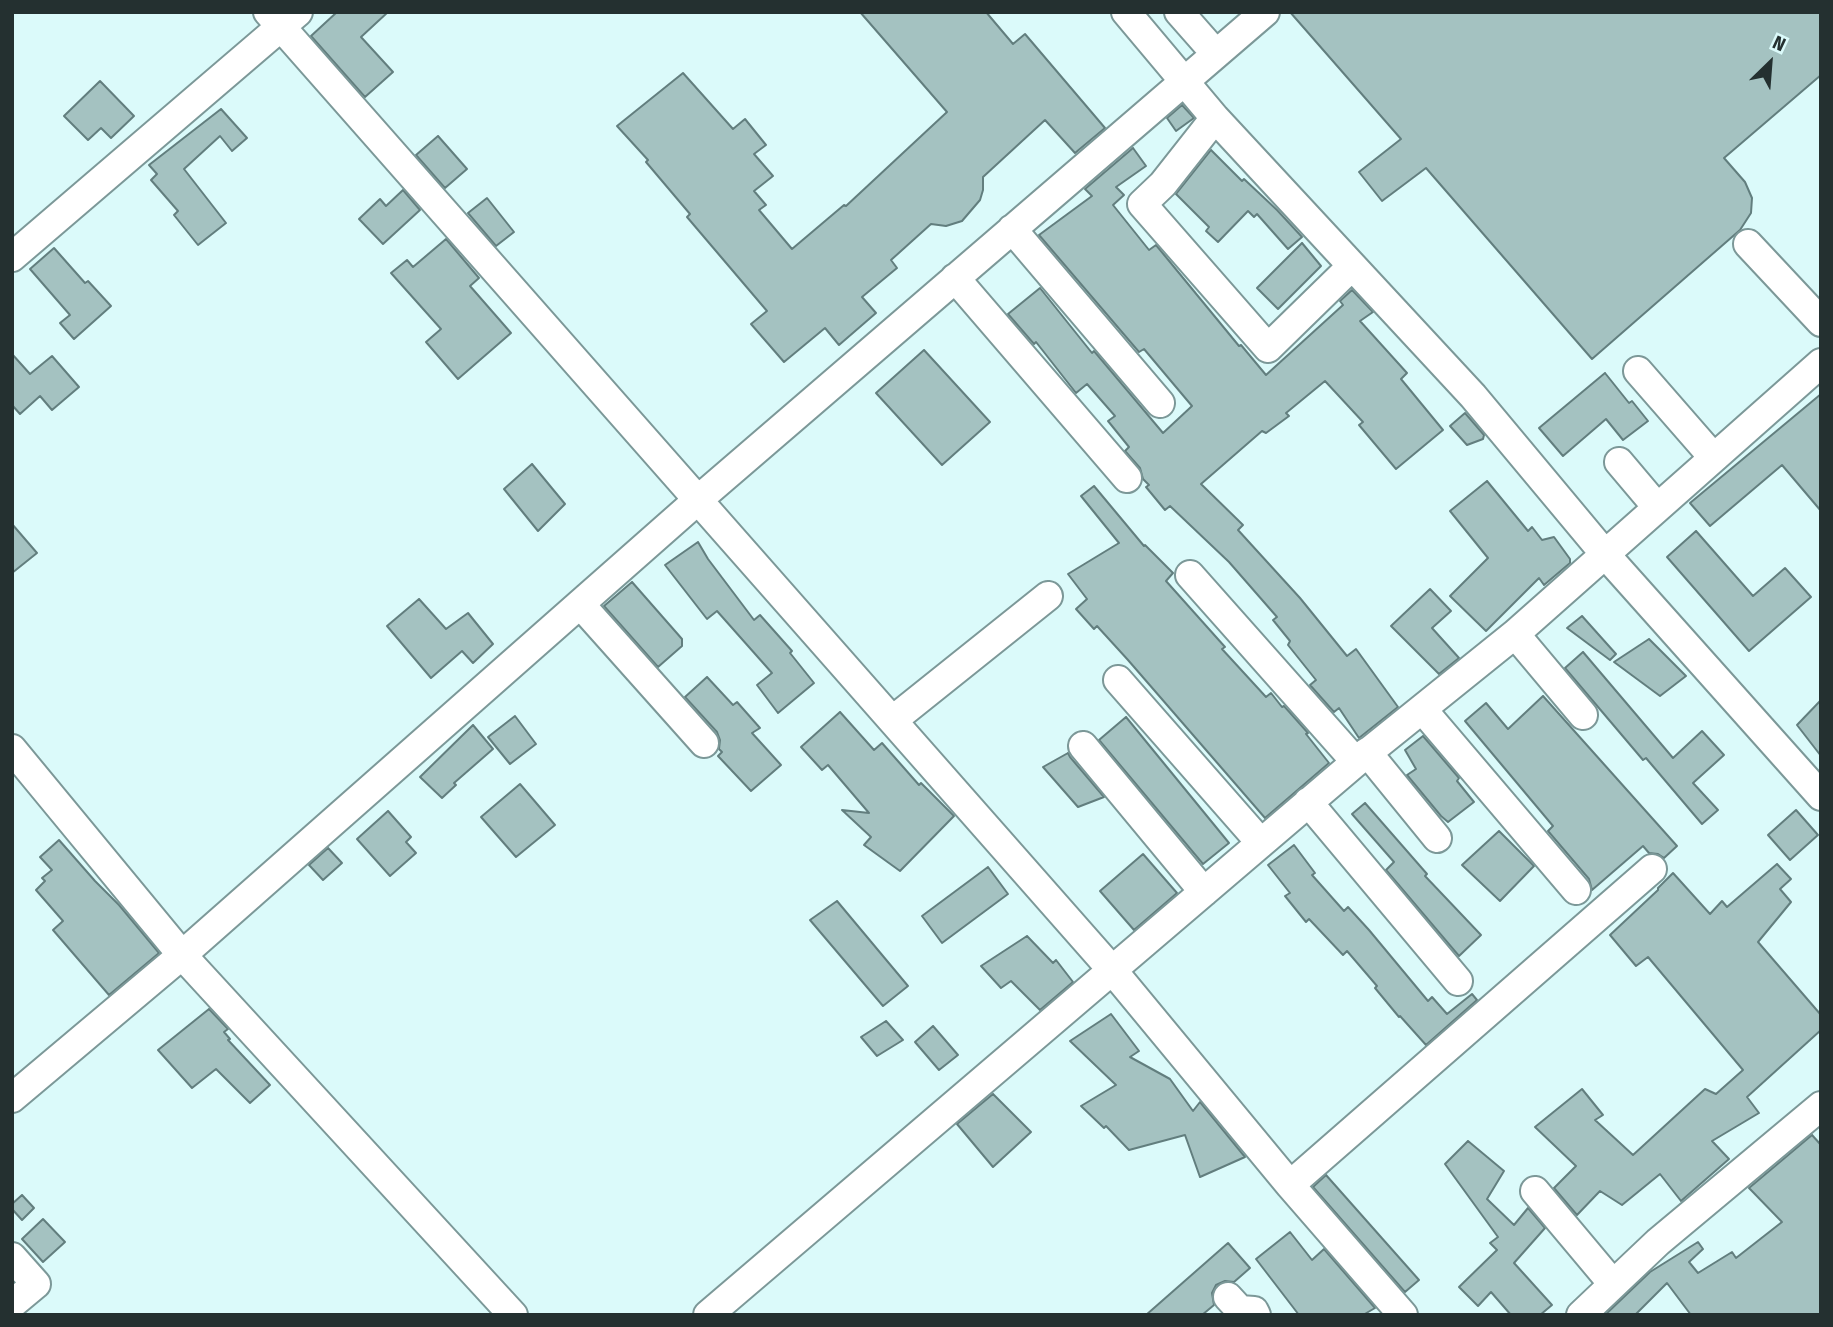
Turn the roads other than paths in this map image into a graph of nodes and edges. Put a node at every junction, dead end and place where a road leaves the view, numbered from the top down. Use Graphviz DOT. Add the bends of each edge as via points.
graph roads {
  1 [pos="1126,12"];
  2 [pos="1179,12"];
  3 [pos="1265,12"];
  4 [pos="282,17"];
  5 [pos="1216,54"];
  6 [pos="1184,81"];
  7 [pos="1215,118"];
  8 [pos="1012,229"];
  9 [pos="1748,244"];
  10 [pos="12,257"];
  11 [pos="1352,266"];
  12 [pos="955,278"];
  13 [pos="1821,323"];
  14 [pos="1821,363"];
  15 [pos="1638,371"];
  16 [pos="1160,403"];
  17 [pos="1713,457"];
  18 [pos="1619,462"];
  19 [pos="1127,478"];
  20 [pos="699,499"];
  21 [pos="1657,507"];
  22 [pos="1604,553"];
  23 [pos="1190,575"];
  24 [pos="1048,596"];
  25 [pos="580,604"];
  26 [pos="1515,634"];
  27 [pos="1118,680"];
  28 [pos="1422,709"];
  29 [pos="1583,715"];
  30 [pos="893,720"];
  31 [pos="704,743"];
  32 [pos="1083,746"];
  33 [pos="12,749"];
  34 [pos="1362,757"];
  35 [pos="1821,796"];
  36 [pos="1308,803"];
  37 [pos="1437,838"];
  38 [pos="1261,843"];
  39 [pos="1652,869"];
  40 [pos="1576,890"];
  41 [pos="1204,892"];
  42 [pos="182,955"];
  43 [pos="1113,971"];
  44 [pos="1458,981"];
  45 [pos="12,1098"];
  46 [pos="1821,1106"];
  47 [pos="1290,1185"];
  48 [pos="1535,1191"];
  49 [pos="12,1257"];
  50 [pos="1613,1284"];
  51 [pos="1228,1297"];
  52 [pos="12,1304"];
  53 [pos="1396,1312"];
  54 [pos="513,1315"];
  55 [pos="708,1315"];
  56 [pos="1256,1315"];
  57 [pos="1581,1315"];
  1 -- 6 [label="street"];
  2 -- 5 [label="street"];
  3 -- 5 [label="street"];
  4 -- 10 [label="street"];
  4 -- 20 [label="street"];
  5 -- 6 [label="street"];
  6 -- 7 [label="street"];
  6 -- 8 [label="street"];
  7 -- 11 [label="street"];
  7 -- 11 [label="street" via="1142,204 1268,348"];
  8 -- 12 [label="street"];
  8 -- 16 [label="street"];
  9 -- 13 [label="street"];
  11 -- 22 [label="street" via="1473,396"];
  12 -- 19 [label="street"];
  12 -- 20 [label="street"];
  14 -- 17 [label="street"];
  15 -- 17 [label="street"];
  17 -- 21 [label="street"];
  18 -- 21 [label="street"];
  20 -- 25 [label="street"];
  20 -- 30 [label="street"];
  21 -- 22 [label="street"];
  22 -- 26 [label="street"];
  22 -- 35 [label="street"];
  23 -- 34 [label="street"];
  24 -- 30 [label="street"];
  25 -- 31 [label="street"];
  25 -- 42 [label="street"];
  26 -- 28 [label="street"];
  26 -- 29 [label="street"];
  27 -- 38 [label="street"];
  28 -- 34 [label="street"];
  28 -- 40 [label="street"];
  30 -- 43 [label="street"];
  32 -- 41 [label="street"];
  33 -- 42 [label="street"];
  34 -- 36 [label="street"];
  34 -- 37 [label="street"];
  36 -- 38 [label="street"];
  36 -- 44 [label="street"];
  38 -- 41 [label="street"];
  39 -- 47 [label="street"];
  41 -- 43 [label="street"];
  42 -- 45 [label="street"];
  42 -- 54 [label="street"];
  43 -- 47 [label="street"];
  43 -- 55 [label="street"];
  46 -- 50 [label="street"];
  47 -- 53 [label="street"];
  48 -- 50 [label="street"];
  49 -- 52 [label="street" via="36,1284"];
  50 -- 57 [label="street"];
  51 -- 56 [label="street" via="1240,1310"];
}
